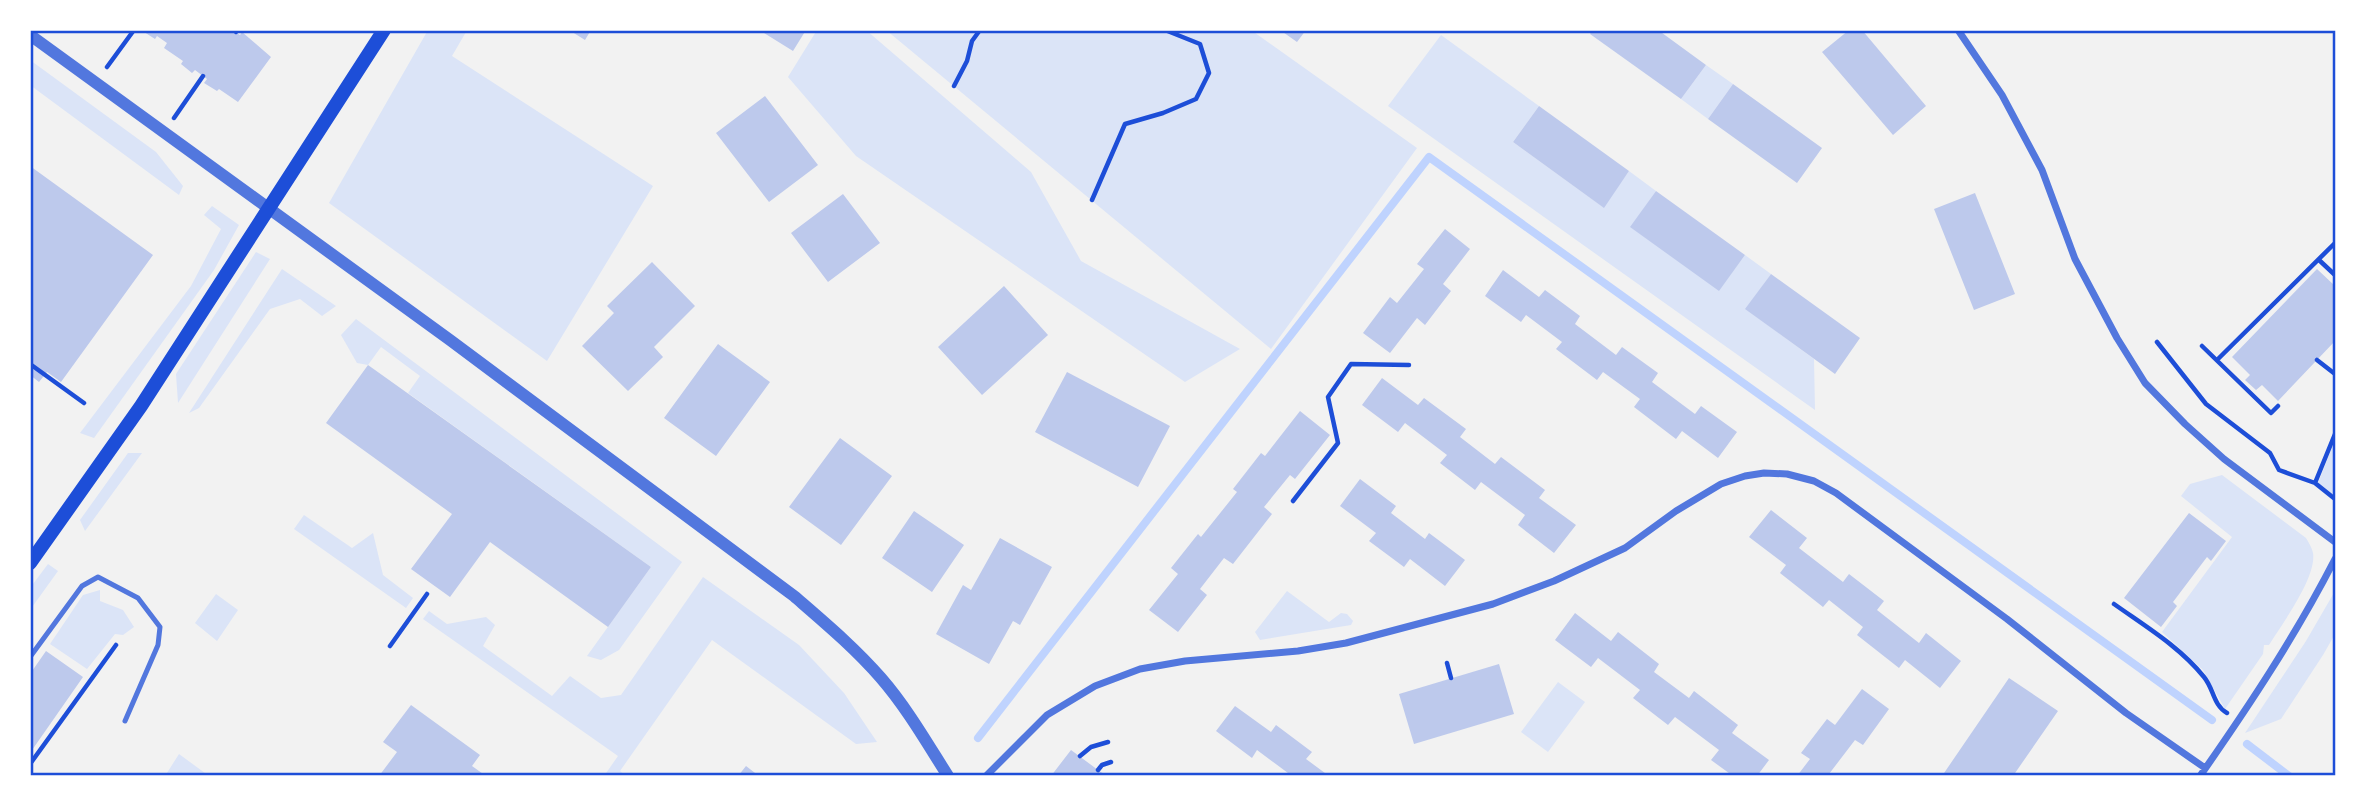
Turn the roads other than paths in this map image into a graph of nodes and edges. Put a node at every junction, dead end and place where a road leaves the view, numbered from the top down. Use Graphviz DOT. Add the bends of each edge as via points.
graph roads {
  1 [pos="384,30"];
  2 [pos="1958,30"];
  3 [pos="30,35"];
  4 [pos="269,209"];
  5 [pos="2335,542"];
  6 [pos="2335,559"];
  7 [pos="30,563"];
  8 [pos="30,657"];
  9 [pos="125,721"];
  10 [pos="2206,768"];
  11 [pos="948,776"];
  12 [pos="986,776"];
  13 [pos="2200,776"];
  1 -- 4 [label="main road"];
  2 -- 5 [label="street" via="2002,95 2036,158 2076,259 2145,383 2224,458"];
  3 -- 4 [label="street"];
  4 -- 7 [label="main road" via="141,406"];
  4 -- 11 [label="street" via="794,596 880,677"];
  6 -- 10 [label="street" via="2305,618"];
  8 -- 9 [label="lane" via="82,586 98,577 138,598 160,627 158,645"];
  10 -- 12 [label="street" via="2126,713 1836,493 1814,481 1764,473 1721,484 1625,548 1554,582 1493,604 1346,643 1140,668 1095,686 1047,715"];
  10 -- 13 [label="street"];
}
